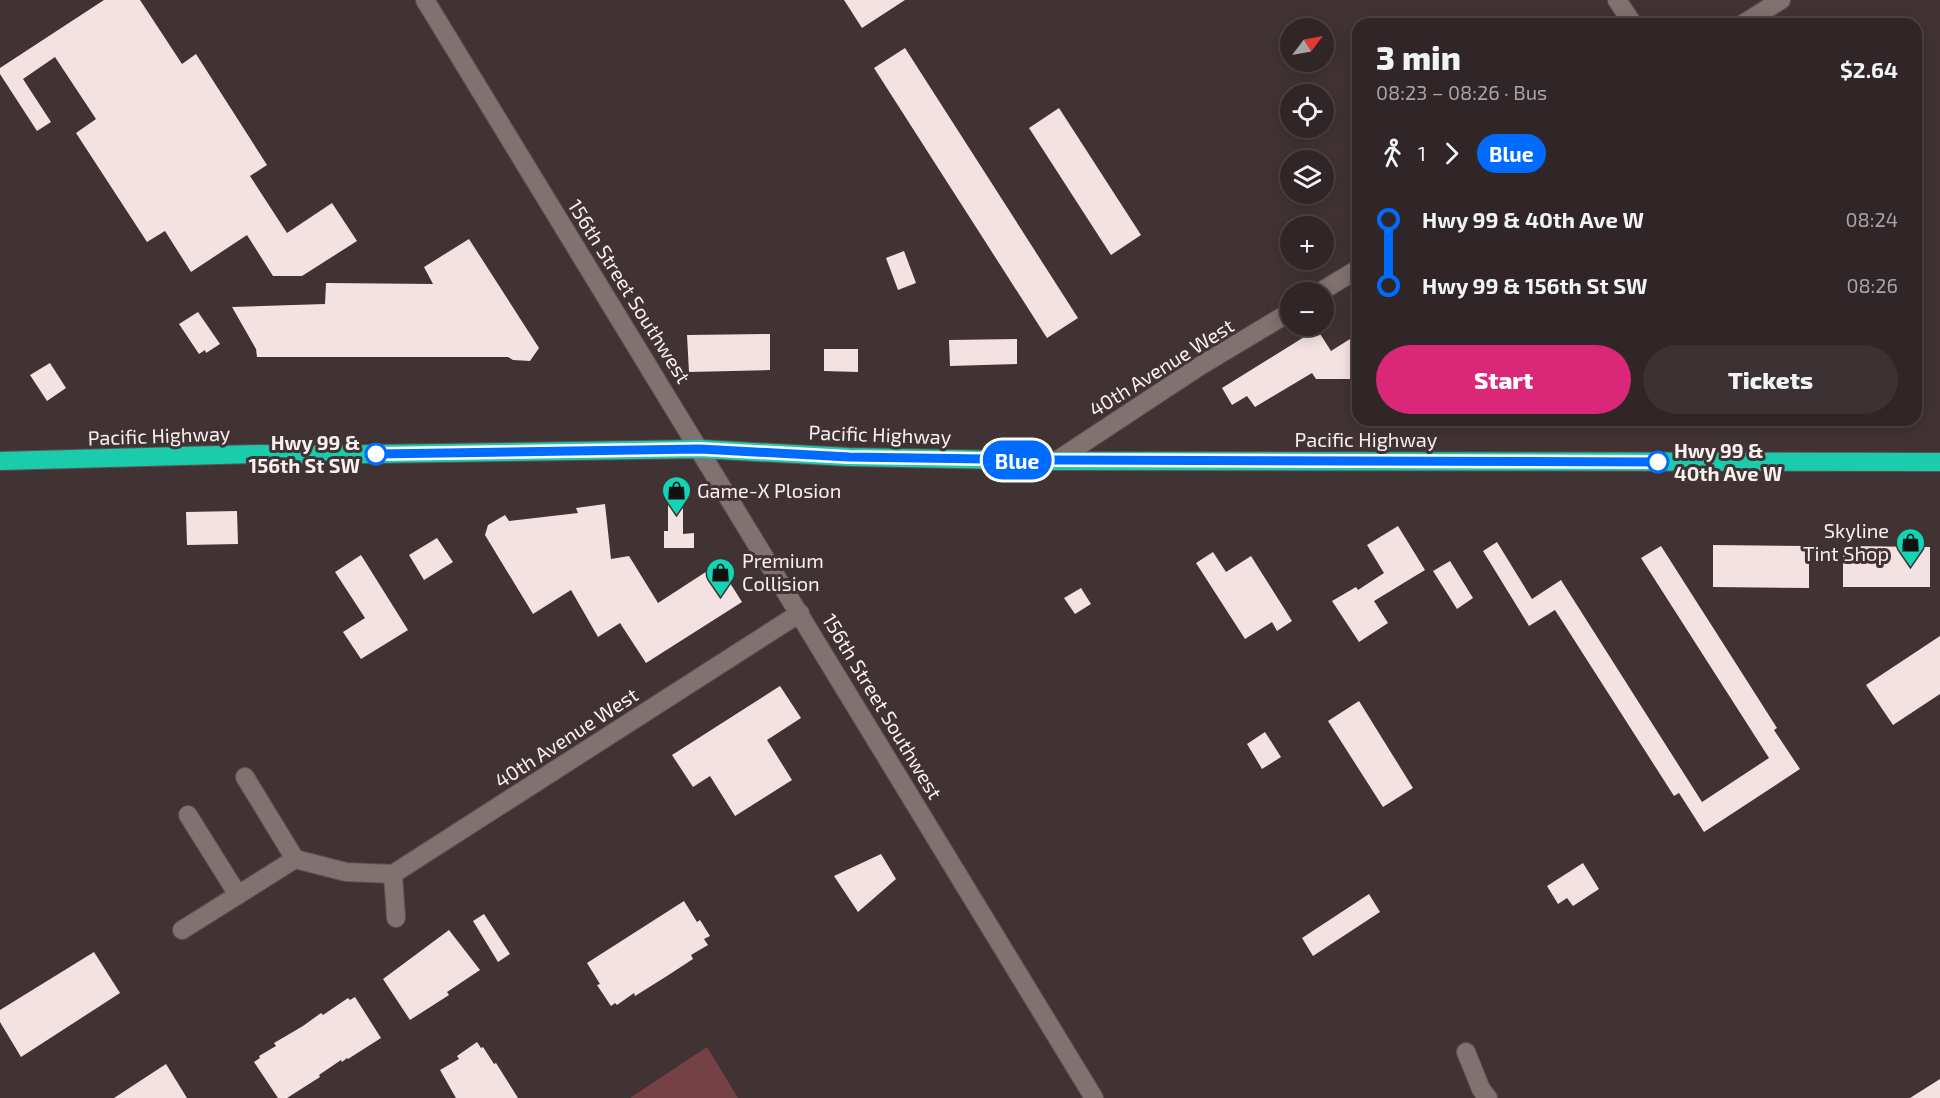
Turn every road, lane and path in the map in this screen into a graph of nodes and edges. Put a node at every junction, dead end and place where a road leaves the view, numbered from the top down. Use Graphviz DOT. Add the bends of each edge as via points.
graph roads {
  1 [pos="425,0"];
  2 [pos="1617,0"];
  3 [pos="1781,0"];
  4 [pos="1629,18"];
  5 [pos="1752,18"];
  6 [pos="1352,273"];
  7 [pos="1334,284"];
  8 [pos="1280,318"];
  9 [pos="700,449"];
  10 [pos="1056,460"];
  11 [pos="0,461"];
  12 [pos="1940,462"];
  13 [pos="800,614"];
  14 [pos="245,777"];
  15 [pos="188,815"];
  16 [pos="296,859"];
  17 [pos="393,874"];
  18 [pos="238,895"];
  19 [pos="396,918"];
  20 [pos="182,930"];
  21 [pos="1466,1052"];
  22 [pos="1088,1096"];
  23 [pos="1488,1098"];
  1 -- 9 [label="street, 156th Street Southwest"];
  2 -- 4 [label="street"];
  3 -- 5 [label="street"];
  6 -- 7 [label="street"];
  8 -- 10 [label="street, 40th Avenue West"];
  9 -- 10 [label="highway, Pacific Highway" via="849,457"];
  9 -- 11 [label="highway, Pacific Highway"];
  9 -- 13 [label="street, 156th Street Southwest"];
  10 -- 12 [label="highway, Pacific Highway"];
  13 -- 17 [label="street, 40th Avenue West"];
  13 -- 22 [label="street, 156th Street Southwest"];
  14 -- 16 [label="street"];
  15 -- 18 [label="street"];
  16 -- 17 [label="street" via="346,872"];
  16 -- 18 [label="street"];
  17 -- 19 [label="street"];
  18 -- 20 [label="street"];
  21 -- 23 [label="street"];
}
